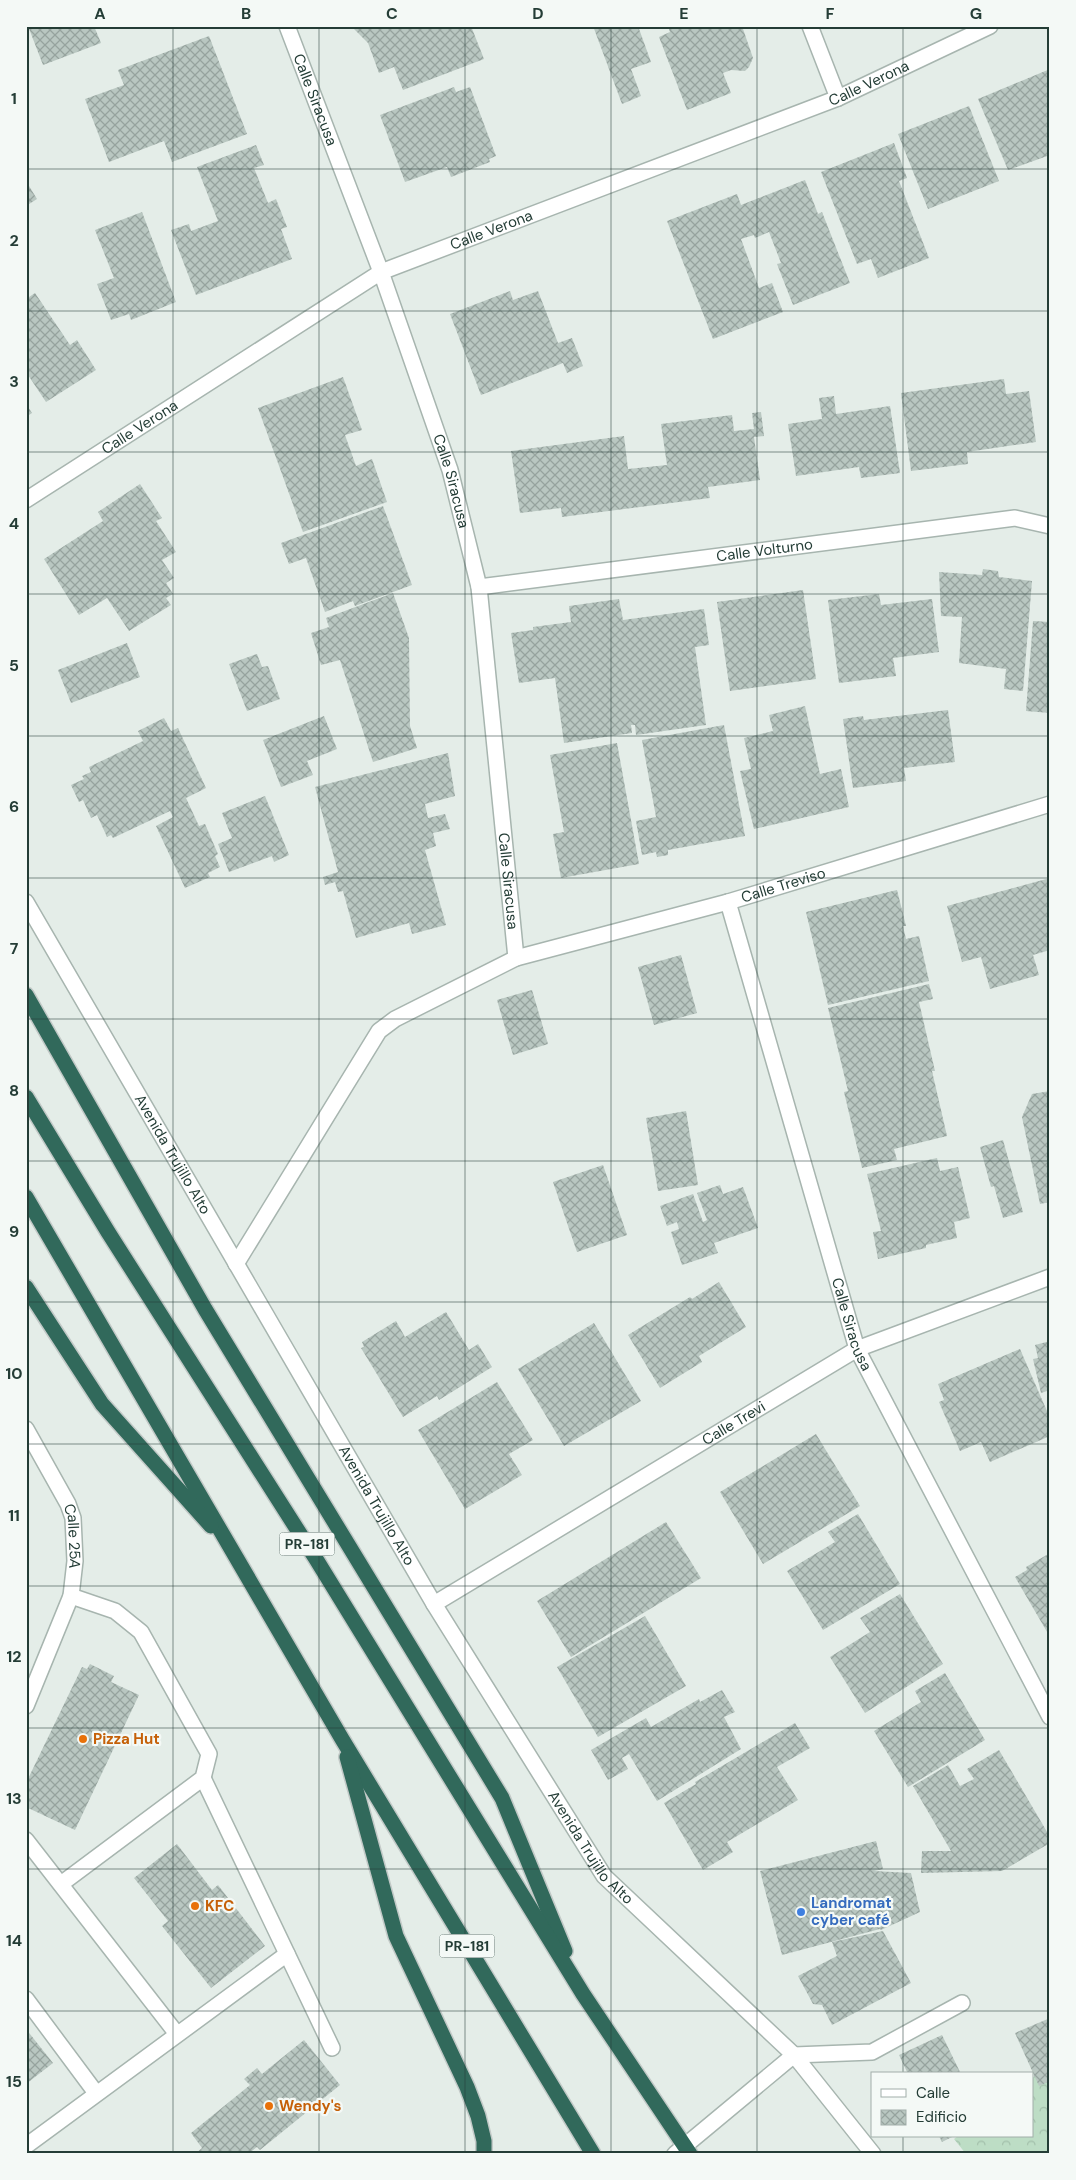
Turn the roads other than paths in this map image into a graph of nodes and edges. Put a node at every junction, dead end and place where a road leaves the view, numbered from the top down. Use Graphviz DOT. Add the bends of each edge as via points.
graph roads {
  1 [pos="287,26"];
  2 [pos="810,26"];
  3 [pos="990,26"];
  4 [pos="838,98"];
  5 [pos="381,272"];
  6 [pos="26,500"];
  7 [pos="1050,526"];
  8 [pos="479,587"];
  9 [pos="1050,804"];
  10 [pos="26,902"];
  11 [pos="728,902"];
  12 [pos="516,958"];
  13 [pos="26,994"];
  14 [pos="26,1097"];
  15 [pos="26,1197"];
  16 [pos="236,1264"];
  17 [pos="1050,1277"];
  18 [pos="26,1287"];
  19 [pos="856,1349"];
  20 [pos="26,1429"];
  21 [pos="234,1552"];
  22 [pos="71,1596"];
  23 [pos="434,1604"];
  24 [pos="26,1706"];
  25 [pos="1050,1717"];
  26 [pos="342,1739"];
  27 [pos="203,1778"];
  28 [pos="26,1840"];
  29 [pos="62,1884"];
  30 [pos="287,1954"];
  31 [pos="583,1994"];
  32 [pos="26,1999"];
  33 [pos="962,2003"];
  34 [pos="177,2034"];
  35 [pos="332,2048"];
  36 [pos="794,2055"];
  37 [pos="96,2093"];
  38 [pos="26,2146"];
  39 [pos="683,2151"];
  40 [pos="484,2154"];
  41 [pos="592,2154"];
  42 [pos="873,2154"];
  1 -- 5 [label="street, Calle Siracusa"];
  2 -- 4 [label="street"];
  3 -- 4 [label="street, Calle Verona"];
  4 -- 5 [label="street, Calle Verona"];
  5 -- 6 [label="street, Calle Verona"];
  5 -- 8 [label="street, Calle Siracusa" via="450,470"];
  7 -- 8 [label="street, Calle Volturno" via="1015,518"];
  8 -- 12 [label="street, Calle Siracusa"];
  9 -- 11 [label="street, Calle Treviso"];
  10 -- 16 [label="street, Avenida Trujillo Alto"];
  11 -- 12 [label="street, Calle Treviso"];
  11 -- 19 [label="street, Calle Siracusa"];
  12 -- 16 [label="street, Calle Treviso" via="395,1019 379,1031"];
  13 -- 31 [label="highway" via="205,1309 502,1798"];
  14 -- 31 [label="highway, PR-181" via="316,1559"];
  15 -- 21 [label="highway, PR-181"];
  16 -- 23 [label="street, Avenida Trujillo Alto"];
  17 -- 19 [label="street, Calle Trevi"];
  18 -- 21 [label="highway" via="102,1404"];
  19 -- 23 [label="street, Calle Trevi"];
  19 -- 25 [label="street, Calle Siracusa"];
  20 -- 22 [label="street, Calle 25A" via="59,1485 73,1518 75,1561"];
  21 -- 26 [label="highway, PR-181"];
  22 -- 24 [label="street, Calle 25A"];
  22 -- 27 [label="street" via="115,1612 141,1632 209,1754"];
  23 -- 36 [label="street, Avenida Trujillo Alto" via="604,1876"];
  26 -- 40 [label="highway" via="396,1936 467,2087 478,2116"];
  26 -- 41 [label="highway, PR-181"];
  27 -- 29 [label="street"];
  27 -- 30 [label="street"];
  28 -- 29 [label="street"];
  29 -- 34 [label="street"];
  30 -- 34 [label="street"];
  30 -- 35 [label="street"];
  31 -- 39 [label="highway, PR-181"];
  32 -- 37 [label="street"];
  33 -- 36 [label="street" via="872,2052"];
  34 -- 37 [label="street"];
  36 -- 39 [label="street"];
  36 -- 42 [label="street, Avenida Trujillo Alto"];
  37 -- 38 [label="street"];
}
